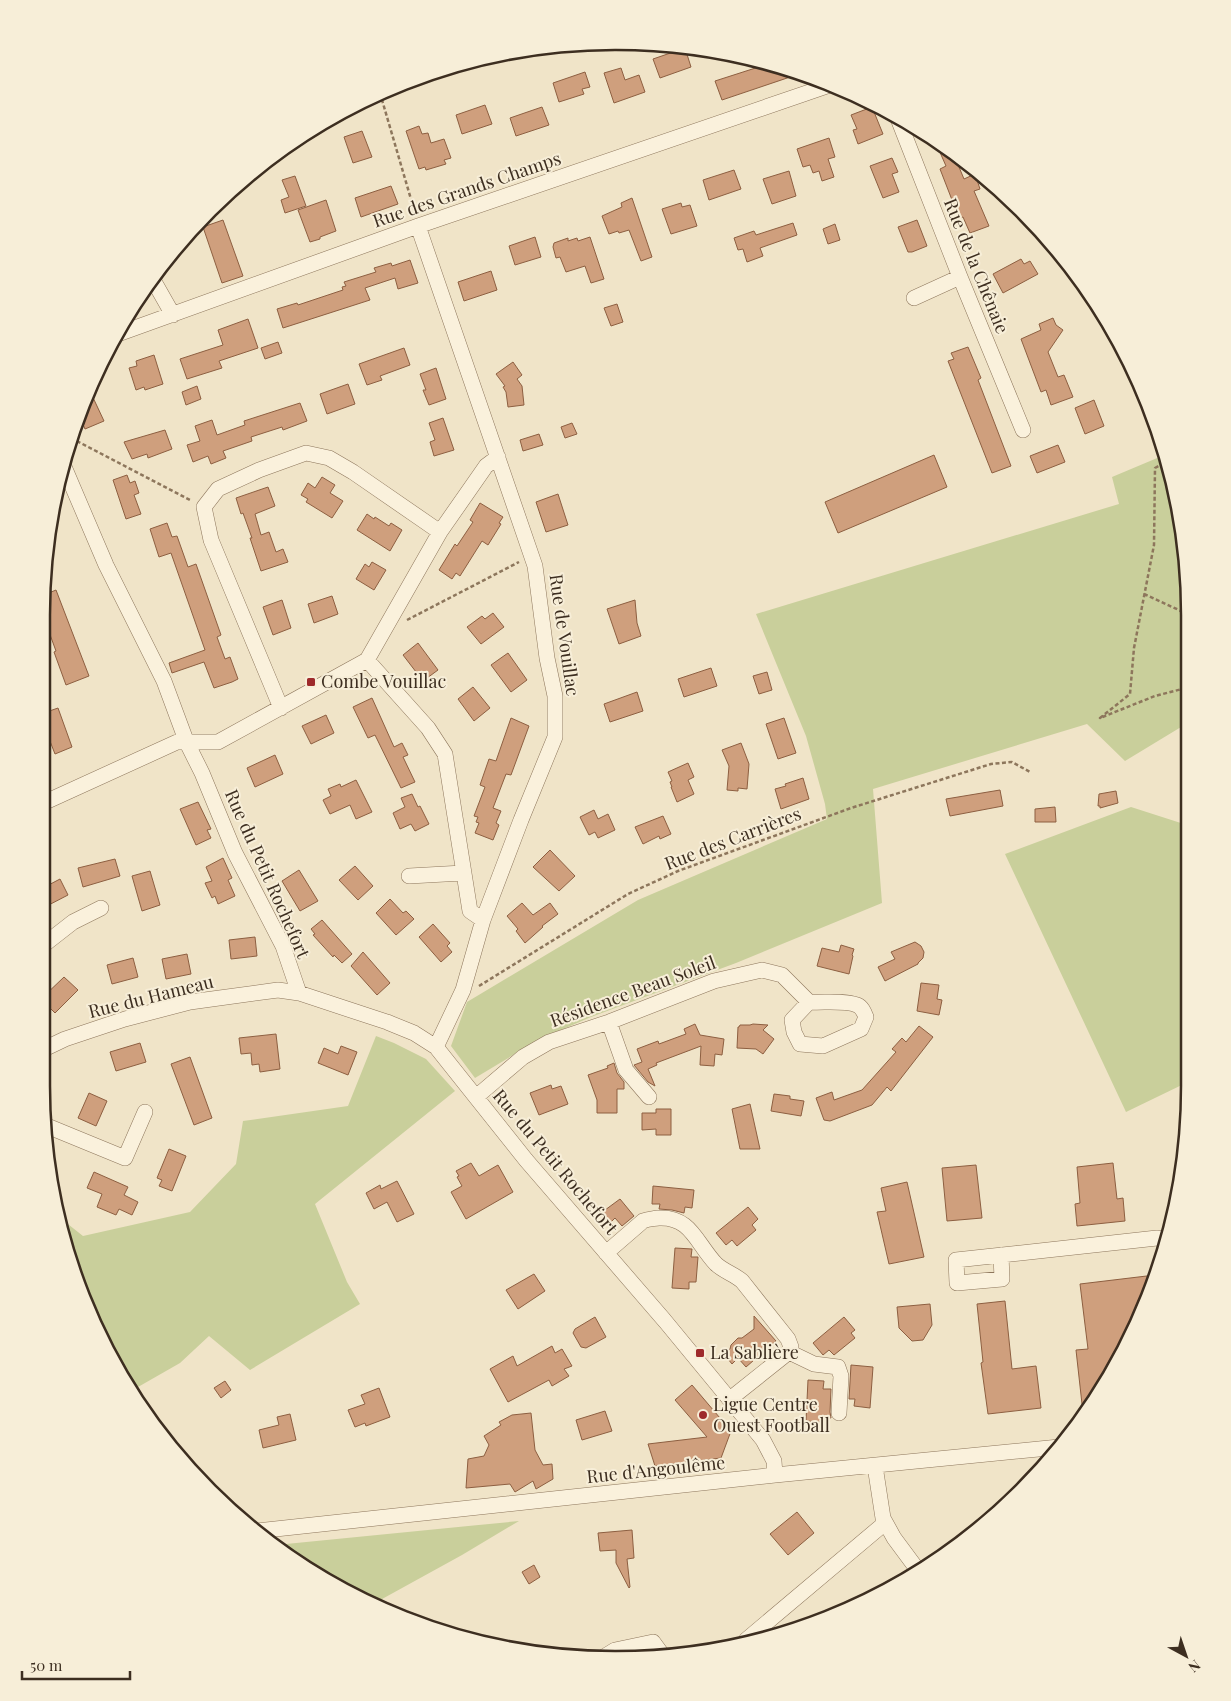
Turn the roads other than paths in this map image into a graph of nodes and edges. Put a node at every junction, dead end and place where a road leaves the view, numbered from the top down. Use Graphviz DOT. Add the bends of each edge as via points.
graph roads {
  1 [pos="820,88"];
  2 [pos="902,128"];
  3 [pos="418,226"];
  4 [pos="960,277"];
  5 [pos="156,286"];
  6 [pos="914,298"];
  7 [pos="173,315"];
  8 [pos="127,331"];
  9 [pos="1023,430"];
  10 [pos="498,457"];
  11 [pos="67,478"];
  12 [pos="440,532"];
  13 [pos="367,660"];
  14 [pos="281,708"];
  15 [pos="187,743"];
  16 [pos="50,800"];
  17 [pos="463,873"];
  18 [pos="409,876"];
  19 [pos="100,908"];
  20 [pos="483,920"];
  21 [pos="50,940"];
  22 [pos="299,993"];
  23 [pos="809,1002"];
  24 [pos="609,1022"];
  25 [pos="50,1047"];
  26 [pos="436,1047"];
  27 [pos="476,1097"];
  28 [pos="649,1098"];
  29 [pos="145,1112"];
  30 [pos="52,1128"];
  31 [pos="1160,1239"];
  32 [pos="606,1253"];
  33 [pos="1001,1256"];
  34 [pos="789,1352"];
  35 [pos="730,1399"];
  36 [pos="839,1413"];
  37 [pos="1049,1448"];
  38 [pos="875,1466"];
  39 [pos="775,1475"];
  40 [pos="886,1523"];
  41 [pos="266,1530"];
  42 [pos="914,1565"];
  43 [pos="753,1634"];
  44 [pos="658,1649"];
  45 [pos="613,1651"];
  1 -- 3 [label="street, Rue des Grands Champs"];
  2 -- 4 [label="street, Rue de la Chênaie"];
  3 -- 7 [label="street, Rue des Grands Champs"];
  3 -- 10 [label="street, Rue de Vouillac"];
  4 -- 6 [label="street"];
  4 -- 9 [label="street, Rue de la Chênaie"];
  5 -- 7 [label="street"];
  7 -- 8 [label="street, Rue des Grands Champs"];
  10 -- 12 [label="street" via="486,466"];
  10 -- 20 [label="street, Rue de Vouillac" via="535,566 555,696 555,738"];
  11 -- 15 [label="street, Rue du Petit Rochefort" via="106,565 164,681"];
  12 -- 13 [label="street"];
  12 -- 14 [label="street" via="329,458 306,453 218,489 204,507 211,540"];
  13 -- 14 [label="street"];
  13 -- 17 [label="street" via="428,728 445,754"];
  14 -- 15 [label="street" via="218,742"];
  15 -- 16 [label="street" via="177,742"];
  15 -- 22 [label="street, Rue du Petit Rochefort" via="235,853 282,946"];
  17 -- 18 [label="street"];
  17 -- 20 [label="street" via="470,911"];
  19 -- 21 [label="street" via="73,922"];
  20 -- 26 [label="street, Rue de Vouillac" via="463,990"];
  22 -- 25 [label="street, Rue du Hameau" via="278,990 190,1002 125,1018"];
  22 -- 26 [label="street, Rue du Petit Rochefort" via="387,1022"];
  23 -- 23 [label="street" via="857,1004 866,1017 861,1029 823,1046 800,1044 792,1020"];
  23 -- 24 [label="street, Résidence Beau Soleil" via="782,975 762,970 714,981"];
  24 -- 27 [label="street, Résidence Beau Soleil" via="536,1049"];
  24 -- 28 [label="street" via="626,1070"];
  26 -- 27 [label="street, Rue du Petit Rochefort"];
  27 -- 32 [label="street, Rue du Petit Rochefort"];
  29 -- 30 [label="street" via="125,1158"];
  31 -- 33 [label="street"];
  32 -- 34 [label="street" via="643,1221 666,1218 682,1222 716,1264 742,1281 788,1339"];
  32 -- 35 [label="street, Rue du Petit Rochefort"];
  34 -- 35 [label="street"];
  34 -- 36 [label="street" via="814,1364 838,1367 842,1376"];
  35 -- 39 [label="street, Rue du Petit Rochefort" via="763,1440 774,1461"];
  37 -- 38 [label="street, Rue d'Angoulême"];
  38 -- 39 [label="street, Rue d'Angoulême"];
  38 -- 40 [label="street" via="882,1518"];
  39 -- 41 [label="street, Rue d'Angoulême"];
  40 -- 42 [label="street"];
  40 -- 43 [label="street"];
  44 -- 45 [label="street" via="653,1642"];
}
